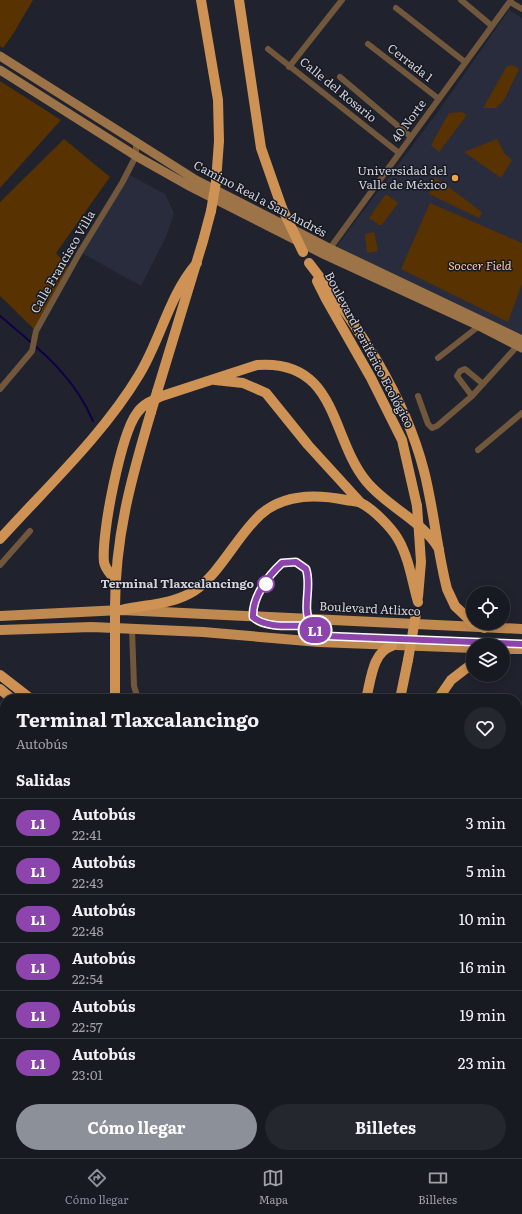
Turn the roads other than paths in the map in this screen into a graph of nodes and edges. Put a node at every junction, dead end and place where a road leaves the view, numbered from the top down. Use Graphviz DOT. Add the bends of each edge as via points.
graph roads {
  1 [pos="201,0"];
  2 [pos="239,0"];
  3 [pos="342,0"];
  4 [pos="460,0"];
  5 [pos="510,1"];
  6 [pos="396,8"];
  7 [pos="522,9"];
  8 [pos="492,26"];
  9 [pos="368,44"];
  10 [pos="268,49"];
  11 [pos="0,56"];
  12 [pos="465,62"];
  13 [pos="289,68"];
  14 [pos="0,70"];
  15 [pos="340,77"];
  16 [pos="44,84"];
  17 [pos="39,95"];
  18 [pos="439,99"];
  19 [pos="411,137"];
  20 [pos="136,142"];
  21 [pos="399,153"];
  22 [pos="136,156"];
  23 [pos="327,252"];
  24 [pos="197,263"];
  25 [pos="309,263"];
  26 [pos="479,326"];
  27 [pos="521,344"];
  28 [pos="438,358"];
  29 [pos="213,380"];
  30 [pos="483,384"];
  31 [pos="0,389"];
  32 [pos="418,396"];
  33 [pos="472,396"];
  34 [pos="522,413"];
  35 [pos="478,450"];
  36 [pos="360,502"];
  37 [pos="30,531"];
  38 [pos="0,538"];
  39 [pos="439,549"];
  40 [pos="0,565"];
  41 [pos="115,580"];
  42 [pos="418,602"];
  43 [pos="121,610"];
  44 [pos="204,613"];
  45 [pos="0,616"];
  46 [pos="466,617"];
  47 [pos="466,627"];
  48 [pos="132,629"];
  49 [pos="510,629"];
  50 [pos="522,629"];
  51 [pos="0,630"];
  52 [pos="203,632"];
  53 [pos="392,646"];
  54 [pos="466,648"];
  55 [pos="510,649"];
  56 [pos="522,649"];
  57 [pos="466,668"];
  58 [pos="0,675"];
  59 [pos="25,694"];
  60 [pos="115,694"];
  61 [pos="136,694"];
  62 [pos="367,694"];
  63 [pos="401,694"];
  64 [pos="441,694"];
  1 -- 24 [label="highway, bridge" via="218,100 220,141 211,211"];
  2 -- 25 [label="highway, Boulevard Periférico Ecológico, bridge" via="261,148 282,208"];
  3 -- 13 [label="street, Calle del Rosario"];
  4 -- 8 [label="street"];
  5 -- 7 [label="street"];
  5 -- 8 [label="street, 40 Norte"];
  6 -- 12 [label="street"];
  8 -- 12 [label="street, 40 Norte"];
  9 -- 18 [label="street, Cerrada 1"];
  10 -- 13 [label="street"];
  11 -- 16 [label="main road, Camino Real a San Andrés"];
  12 -- 18 [label="street, 40 Norte"];
  13 -- 21 [label="street, Calle del Rosario"];
  14 -- 17 [label="main road, Camino Real a San Andrés"];
  15 -- 19 [label="street"];
  16 -- 17 [label="main road"];
  16 -- 20 [label="main road, Camino Real a San Andrés"];
  17 -- 22 [label="main road, Camino Real a San Andrés"];
  18 -- 19 [label="street, 40 Norte"];
  19 -- 21 [label="street, 40 Norte"];
  20 -- 22 [label="street, Calle Francisco Villa"];
  20 -- 23 [label="main road, Camino Real a San Andrés" via="196,180"];
  21 -- 23 [label="street, 40 Norte"];
  22 -- 23 [label="main road, Camino Real a San Andrés"];
  22 -- 31 [label="street, Calle Francisco Villa" via="36,331 32,351"];
  23 -- 26 [label="main road, Camino Real a San Andrés"];
  23 -- 27 [label="main road, Camino Real a San Andrés"];
  24 -- 38 [label="highway" via="180,286 149,358 119,405"];
  24 -- 41 [label="highway, bridge" via="134,467 122,518"];
  25 -- 39 [label="highway" via="371,350 404,415 424,470"];
  25 -- 42 [label="highway, Boulevard Periférico Ecológico, bridge" via="326,299 372,378 402,440 417,506 421,562"];
  26 -- 27 [label="main road, Camino Real a San Andrés"];
  26 -- 28 [label="street"];
  27 -- 30 [label="street"];
  29 -- 36 [label="highway" via="243,382 266,393"];
  29 -- 39 [label="highway" via="244,368 266,365 295,371 314,383 326,397 366,481 382,497 427,532"];
  29 -- 41 [label="highway" via="149,402 139,409 132,421 118,464 105,548 106,567"];
  30 -- 33 [label="street"];
  30 -- 33 [label="street" via="465,369 460,371 457,376"];
  32 -- 33 [label="street" via="428,424 432,428"];
  34 -- 35 [label="street"];
  36 -- 42 [label="highway" via="386,524 399,540 407,559"];
  36 -- 43 [label="highway" via="320,496 292,499 277,504 260,514 205,582 193,592 171,601"];
  37 -- 40 [label="street"];
  39 -- 46 [label="highway" via="450,595 459,611"];
  41 -- 60 [label="highway, bridge"];
  42 -- 63 [label="highway, Boulevard Periférico Ecológico, bridge"];
  43 -- 44 [label="main road, Boulevard Atlixco"];
  43 -- 45 [label="main road, Boulevard Atlixco"];
  44 -- 47 [label="main road, Boulevard Atlixco"];
  44 -- 52 [label="main road"];
  48 -- 51 [label="main road"];
  48 -- 52 [label="main road"];
  48 -- 61 [label="street"];
  49 -- 50 [label="main road, Boulevard Atlixco"];
  52 -- 53 [label="main road"];
  53 -- 54 [label="main road"];
  53 -- 62 [label="highway" via="384,649 377,657"];
  55 -- 56 [label="main road"];
  57 -- 64 [label="highway" via="451,680"];
  58 -- 59 [label="highway"];
}
